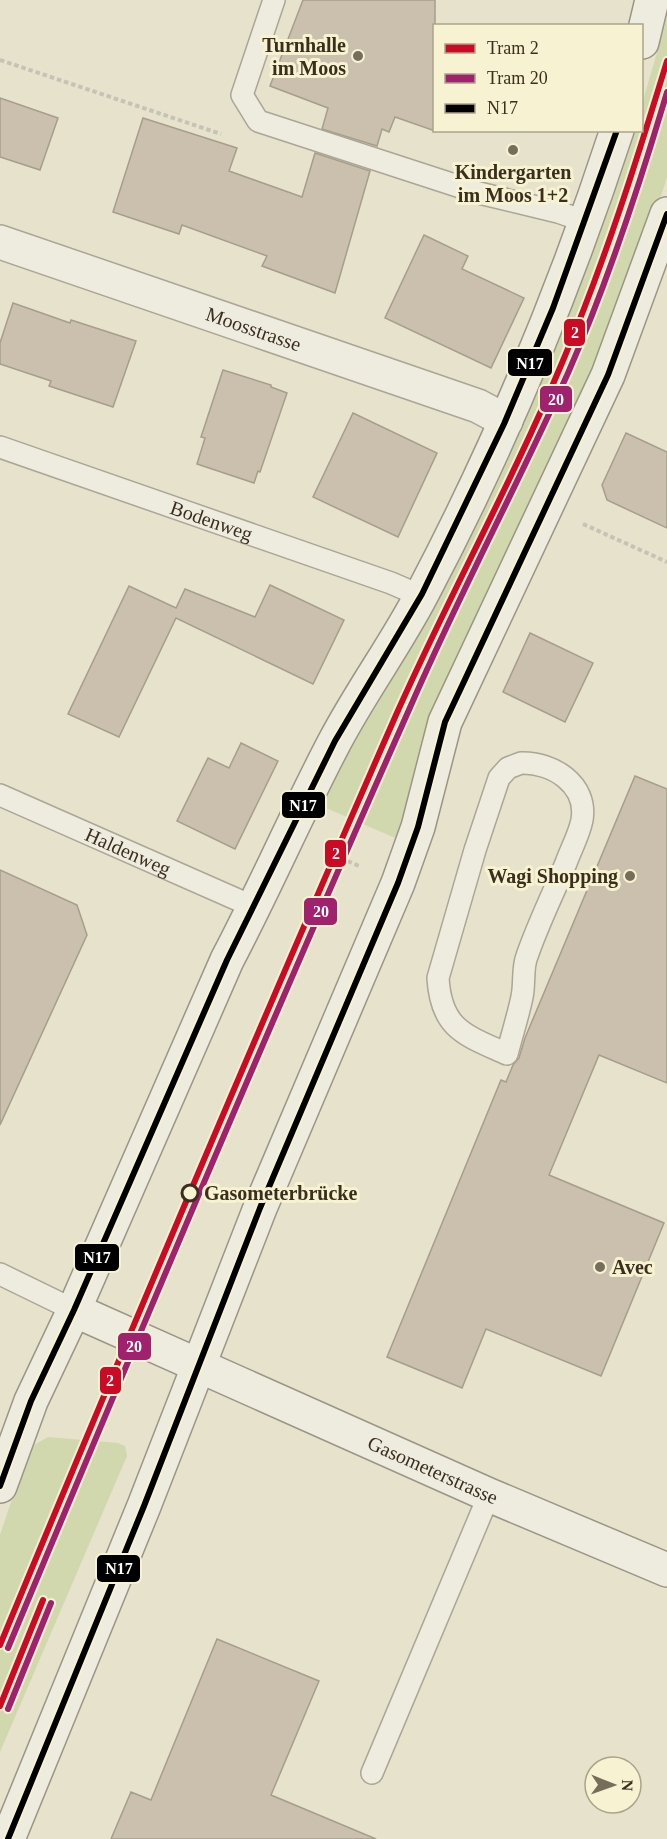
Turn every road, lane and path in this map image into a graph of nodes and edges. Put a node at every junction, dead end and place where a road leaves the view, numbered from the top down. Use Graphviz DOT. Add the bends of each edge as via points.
graph roads {
  1 [pos="274,0"];
  2 [pos="652,0"];
  3 [pos="643,38"];
  4 [pos="0,60"];
  5 [pos="258,121"];
  6 [pos="615,132"];
  7 [pos="667,214"];
  8 [pos="587,222"];
  9 [pos="0,242"];
  10 [pos="506,421"];
  11 [pos="0,447"];
  12 [pos="582,524"];
  13 [pos="667,562"];
  14 [pos="421,596"];
  15 [pos="0,795"];
  16 [pos="288,836"];
  17 [pos="572,848"];
  18 [pos="398,883"];
  19 [pos="254,908"];
  20 [pos="0,1274"];
  21 [pos="74,1310"];
  22 [pos="199,1367"];
  23 [pos="0,1486"];
  24 [pos="489,1494"];
  25 [pos="667,1570"];
  26 [pos="372,1773"];
  27 [pos="8,1839"];
  1 -- 5 [label="lane" via="242,95"];
  2 -- 3 [label="main road"];
  4 -- 5 [label="path" via="238,139"];
  5 -- 8 [label="lane" via="479,193"];
  6 -- 8 [label="main road"];
  7 -- 18 [label="main road" via="608,375 445,722 418,827"];
  8 -- 10 [label="main road"];
  9 -- 10 [label="main road, Moosstrasse" via="478,406"];
  10 -- 14 [label="main road"];
  11 -- 14 [label="lane, Bodenweg"];
  12 -- 13 [label="path"];
  14 -- 16 [label="main road" via="336,739"];
  15 -- 19 [label="lane, Haldenweg"];
  16 -- 18 [label="path"];
  16 -- 19 [label="main road"];
  17 -- 17 [label="lane" via="525,959 522,995 507,1054 466,1035 454,1025 439,996 438,978 484,821 499,778 508,768 521,763 552,768 575,788 582,802 582,818"];
  18 -- 22 [label="main road" via="260,1208"];
  19 -- 21 [label="main road" via="227,960"];
  20 -- 21 [label="lane"];
  21 -- 22 [label="main road, Gasometerstrasse"];
  21 -- 23 [label="main road" via="31,1401"];
  22 -- 24 [label="main road, Gasometerstrasse"];
  22 -- 27 [label="main road"];
  24 -- 25 [label="main road, Gasometerstrasse"];
  24 -- 26 [label="lane"];
}
